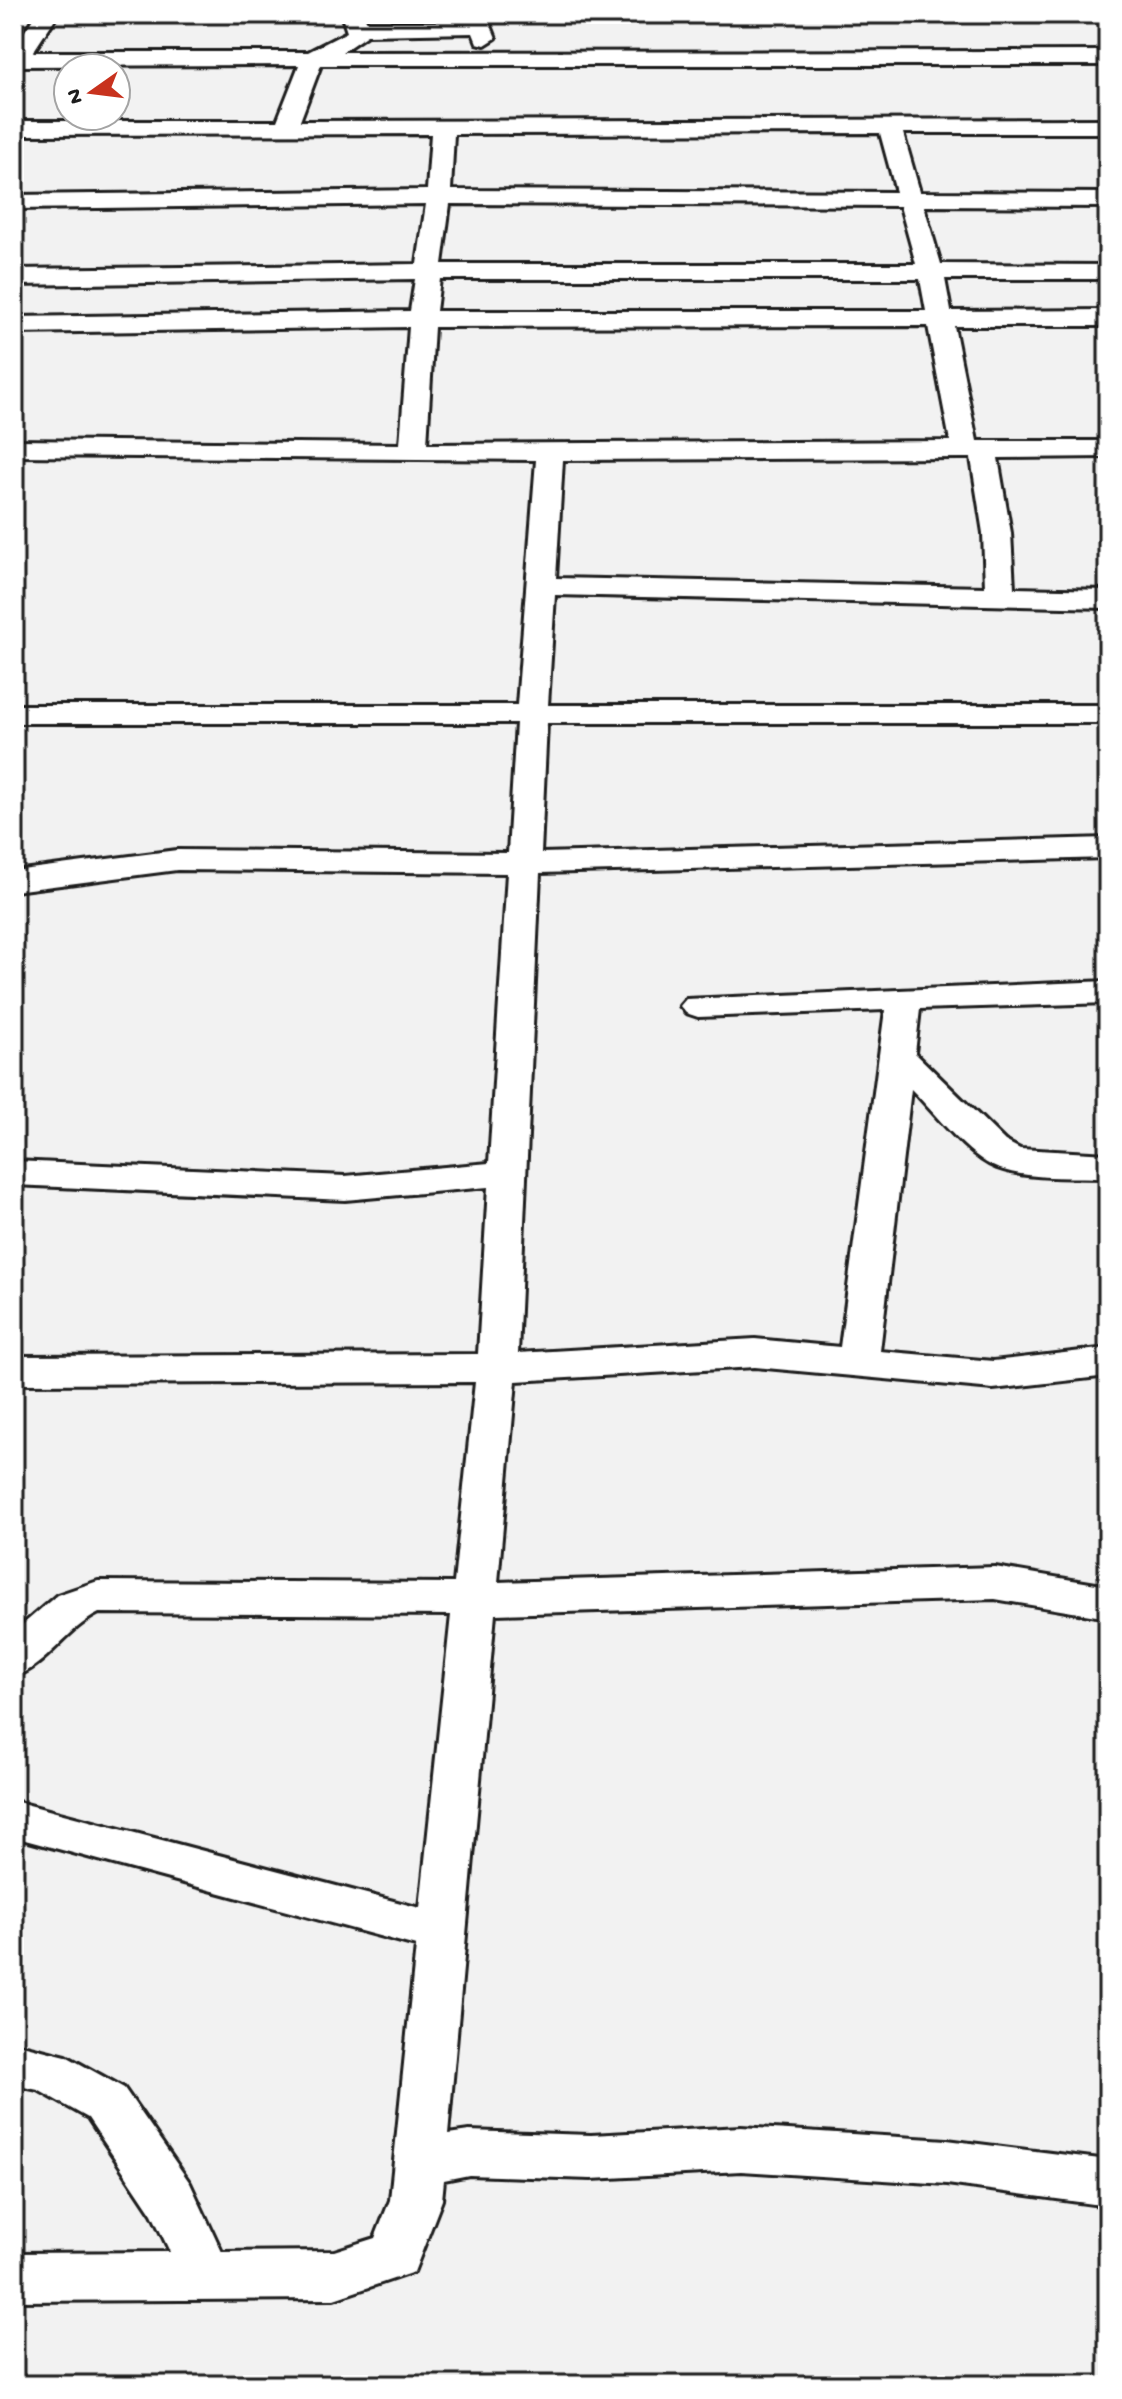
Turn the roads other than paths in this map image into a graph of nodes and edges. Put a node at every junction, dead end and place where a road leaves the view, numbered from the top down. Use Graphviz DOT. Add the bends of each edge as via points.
graph roads {
  1 [pos="47,14"];
  2 [pos="356,22"];
  3 [pos="485,38"];
  4 [pos="1108,58"];
  5 [pos="16,59"];
  6 [pos="312,59"];
  7 [pos="1108,126"];
  8 [pos="14,128"];
  9 [pos="286,128"];
  10 [pos="443,128"];
  11 [pos="890,128"];
  12 [pos="439,197"];
  13 [pos="1108,200"];
  14 [pos="913,201"];
  15 [pos="14,202"];
  16 [pos="430,271"];
  17 [pos="931,272"];
  18 [pos="1108,272"];
  19 [pos="14,277"];
  20 [pos="1108,318"];
  21 [pos="422,319"];
  22 [pos="938,319"];
  23 [pos="14,325"];
  24 [pos="14,448"];
  25 [pos="1108,449"];
  26 [pos="974,450"];
  27 [pos="550,451"];
  28 [pos="413,452"];
  29 [pos="541,586"];
  30 [pos="1000,595"];
  31 [pos="1108,599"];
  32 [pos="532,712"];
  33 [pos="14,714"];
  34 [pos="1108,714"];
  35 [pos="1108,848"];
  36 [pos="524,863"];
  37 [pos="14,881"];
  38 [pos="1108,992"];
  39 [pos="904,999"];
  40 [pos="698,1006"];
  41 [pos="897,1055"];
  42 [pos="1108,1166"];
  43 [pos="14,1173"];
  44 [pos="507,1173"];
  45 [pos="1108,1362"];
  46 [pos="858,1363"];
  47 [pos="497,1368"];
  48 [pos="14,1370"];
  49 [pos="474,1599"];
  50 [pos="1108,1602"];
  51 [pos="14,1660"];
  52 [pos="14,1819"];
  53 [pos="441,1933"];
  54 [pos="14,2064"];
  55 [pos="419,2162"];
  56 [pos="1108,2183"];
  57 [pos="207,2276"];
  58 [pos="14,2277"];
  1 -- 5 [label="street"];
  2 -- 3 [label="street" via="475,27 482,28"];
  2 -- 6 [label="street" via="356,36"];
  4 -- 6 [label="street"];
  5 -- 6 [label="street"];
  6 -- 9 [label="street"];
  7 -- 11 [label="street"];
  8 -- 9 [label="street"];
  9 -- 10 [label="street"];
  10 -- 11 [label="street"];
  10 -- 12 [label="street"];
  11 -- 14 [label="street"];
  12 -- 14 [label="street"];
  12 -- 15 [label="street"];
  12 -- 16 [label="street"];
  13 -- 14 [label="street"];
  14 -- 17 [label="street"];
  16 -- 17 [label="street"];
  16 -- 19 [label="street"];
  16 -- 21 [label="street"];
  17 -- 18 [label="street"];
  17 -- 22 [label="street"];
  20 -- 22 [label="street"];
  21 -- 22 [label="street"];
  21 -- 23 [label="street"];
  21 -- 28 [label="street"];
  22 -- 26 [label="street"];
  24 -- 28 [label="street"];
  25 -- 26 [label="street"];
  26 -- 27 [label="street"];
  26 -- 30 [label="street" via="997,533"];
  27 -- 28 [label="street"];
  27 -- 29 [label="street"];
  29 -- 30 [label="street"];
  29 -- 32 [label="street"];
  30 -- 31 [label="street"];
  32 -- 33 [label="street"];
  32 -- 34 [label="street"];
  32 -- 36 [label="street"];
  35 -- 36 [label="street"];
  36 -- 37 [label="street" via="177,860"];
  36 -- 44 [label="street"];
  38 -- 39 [label="street"];
  39 -- 40 [label="street"];
  39 -- 41 [label="street"];
  41 -- 42 [label="street" via="992,1149 1009,1159"];
  41 -- 46 [label="street"];
  43 -- 44 [label="street" via="345,1188"];
  44 -- 47 [label="street"];
  45 -- 46 [label="street" via="993,1375"];
  46 -- 47 [label="street" via="731,1353"];
  47 -- 48 [label="street"];
  47 -- 49 [label="street"];
  49 -- 50 [label="street" via="995,1583"];
  49 -- 51 [label="street" via="98,1597 60,1613"];
  49 -- 53 [label="street"];
  52 -- 53 [label="street"];
  53 -- 55 [label="street"];
  54 -- 57 [label="street" via="48,2071 106,2103 172,2199"];
  55 -- 56 [label="street" via="469,2153 591,2157 741,2149 947,2162"];
  55 -- 57 [label="street" via="416,2200 395,2255 334,2275"];
  57 -- 58 [label="street"];
}
